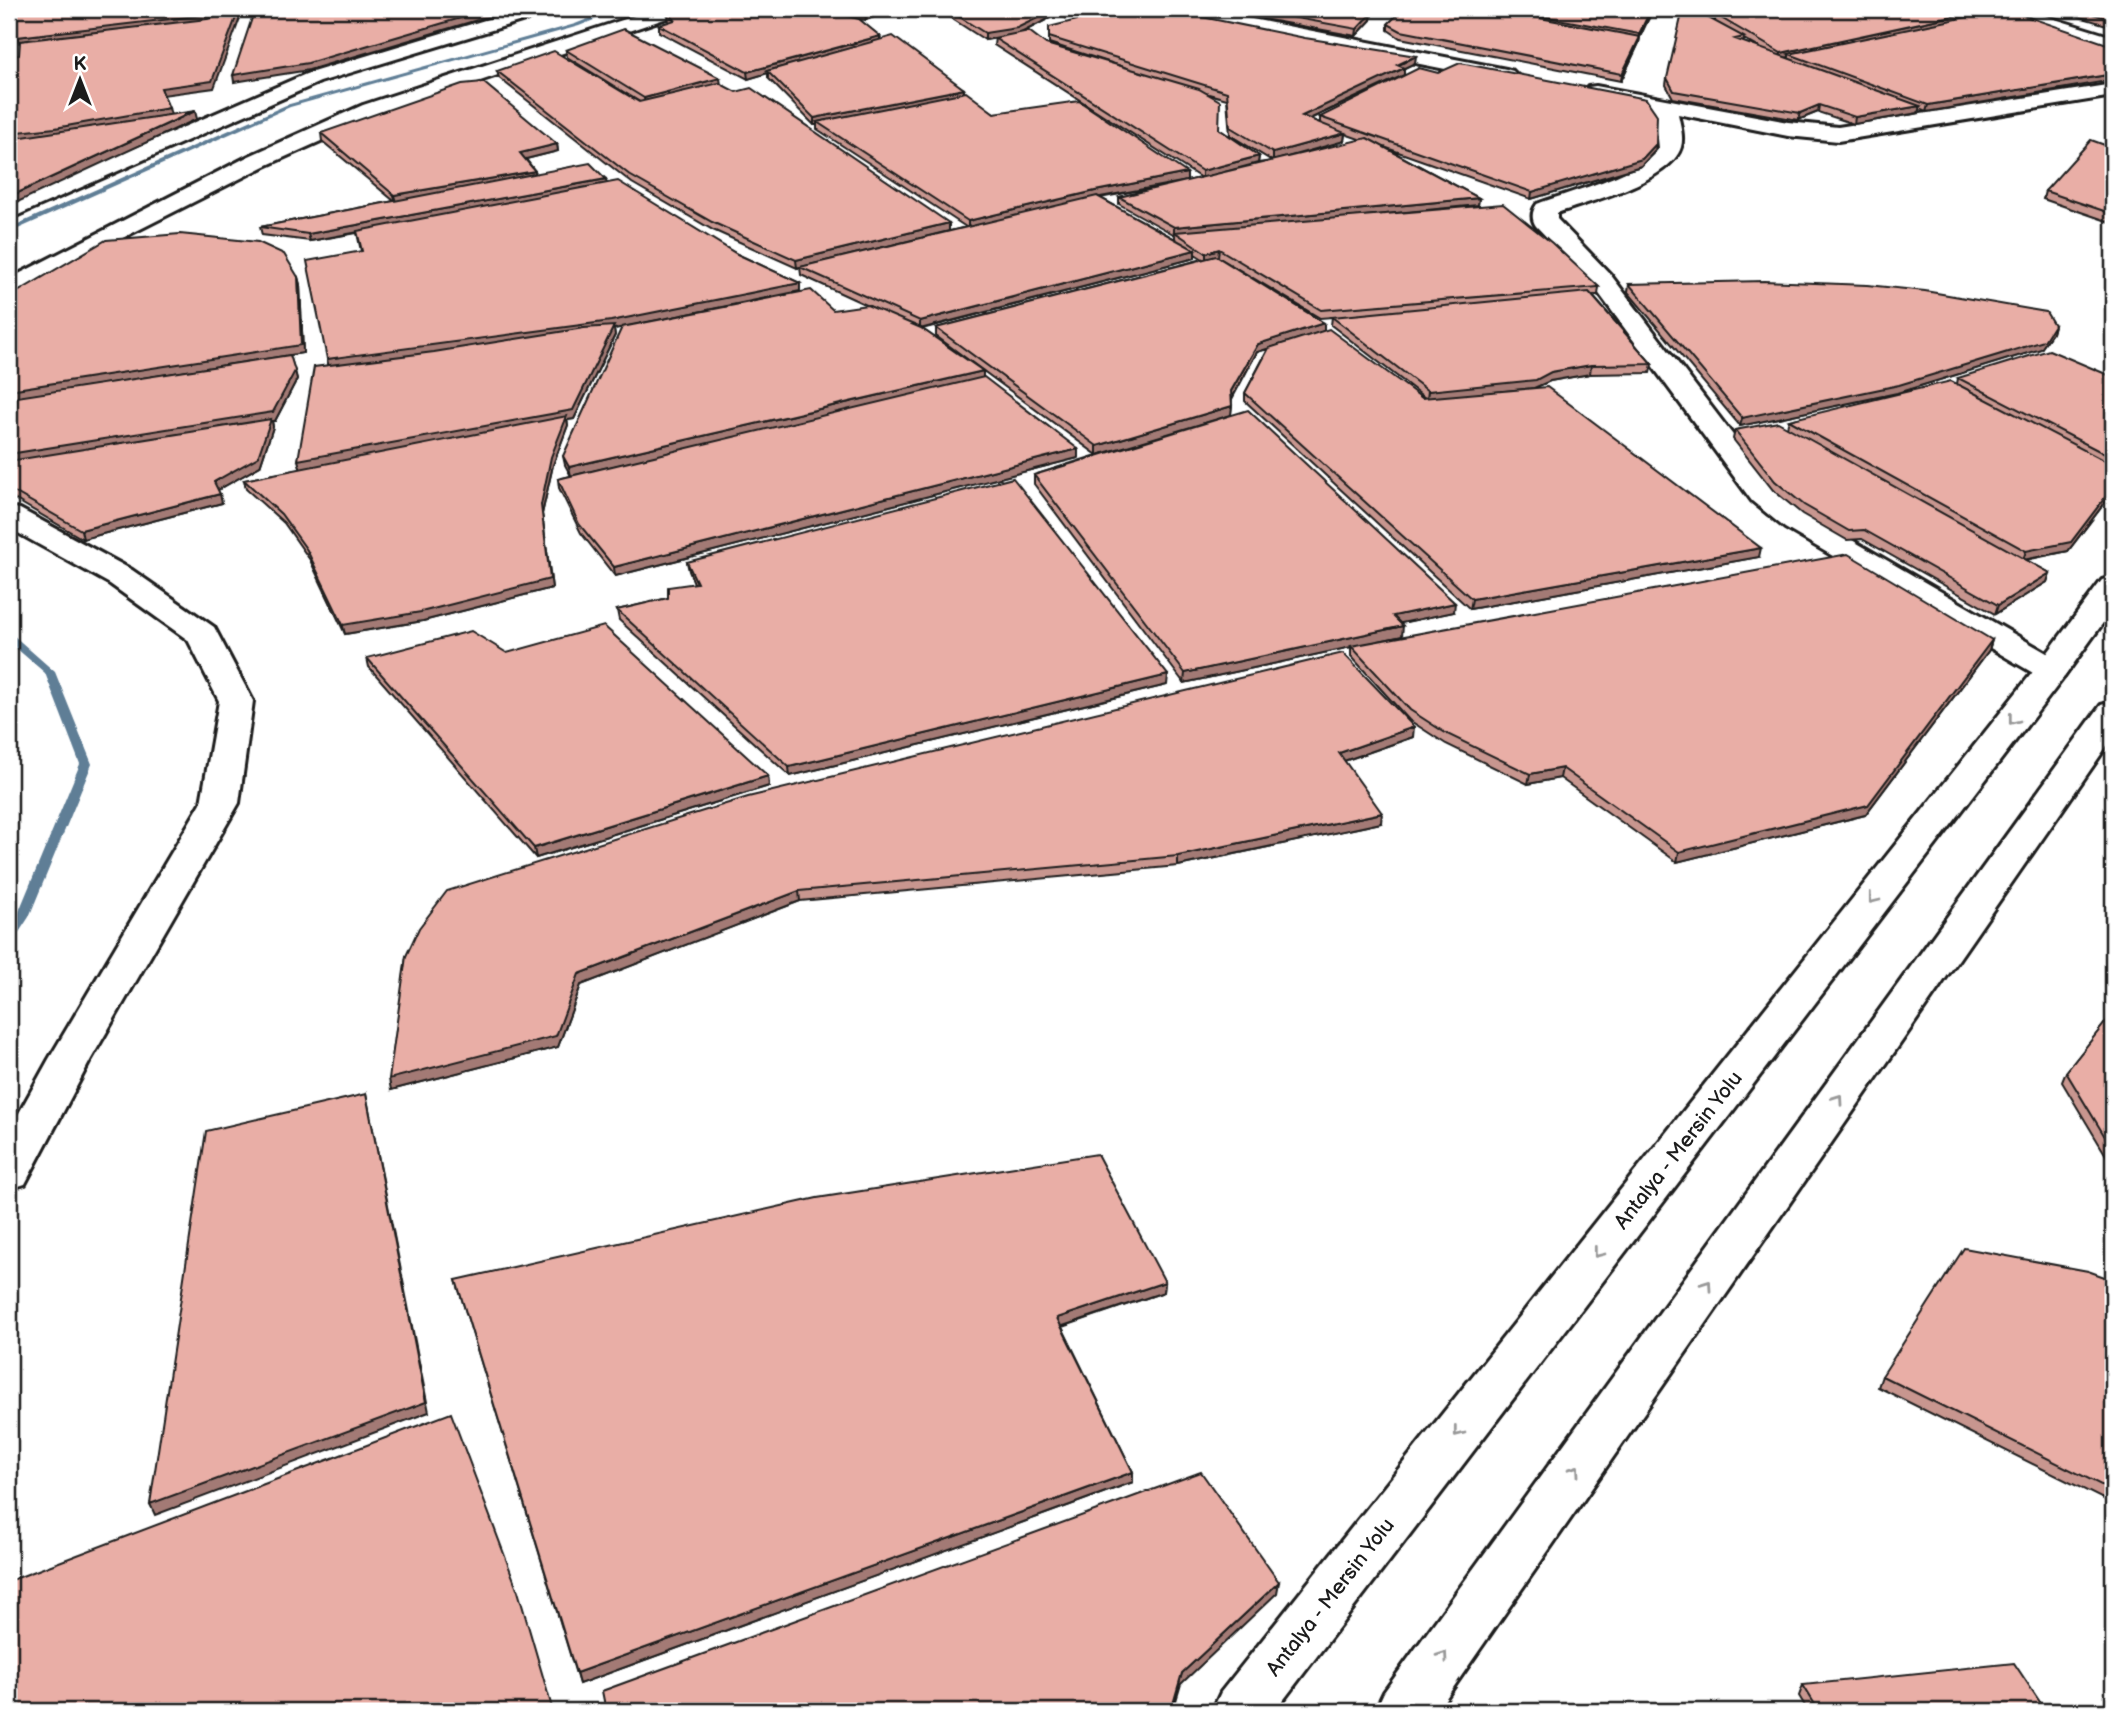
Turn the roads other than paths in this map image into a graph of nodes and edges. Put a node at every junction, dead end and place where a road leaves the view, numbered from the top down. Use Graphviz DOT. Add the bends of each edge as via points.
graph roads {
  1 [pos="541,9"];
  2 [pos="675,9"];
  3 [pos="1172,9"];
  4 [pos="2002,9"];
  5 [pos="2113,43"];
  6 [pos="1531,80"];
  7 [pos="1571,87"];
  8 [pos="2113,90"];
  9 [pos="1665,105"];
  10 [pos="9,212"];
  11 [pos="9,289"];
  12 [pos="9,516"];
  13 [pos="2113,587"];
  14 [pos="2052,670"];
  15 [pos="2113,712"];
  16 [pos="9,1172"];
  17 [pos="1241,1711"];
  18 [pos="1404,1711"];
  1 -- 10 [label="main road" via="313,78"];
  2 -- 11 [label="main road" via="371,110 257,162"];
  3 -- 6 [label="main road"];
  4 -- 5 [label="main road"];
  7 -- 9 [label="main road"];
  8 -- 9 [label="main road" via="1839,134"];
  9 -- 14 [label="main road" via="1671,146 1665,161 1545,209 1545,221 1601,279 1763,495 1796,521"];
  12 -- 16 [label="main road" via="121,578 202,634 236,701 220,803"];
  13 -- 14 [label="main road, Antalya - Mersin Yolu"];
  14 -- 17 [label="main road, Antalya - Mersin Yolu, one-way"];
  18 -- 15 [label="main road, one-way"];
}
